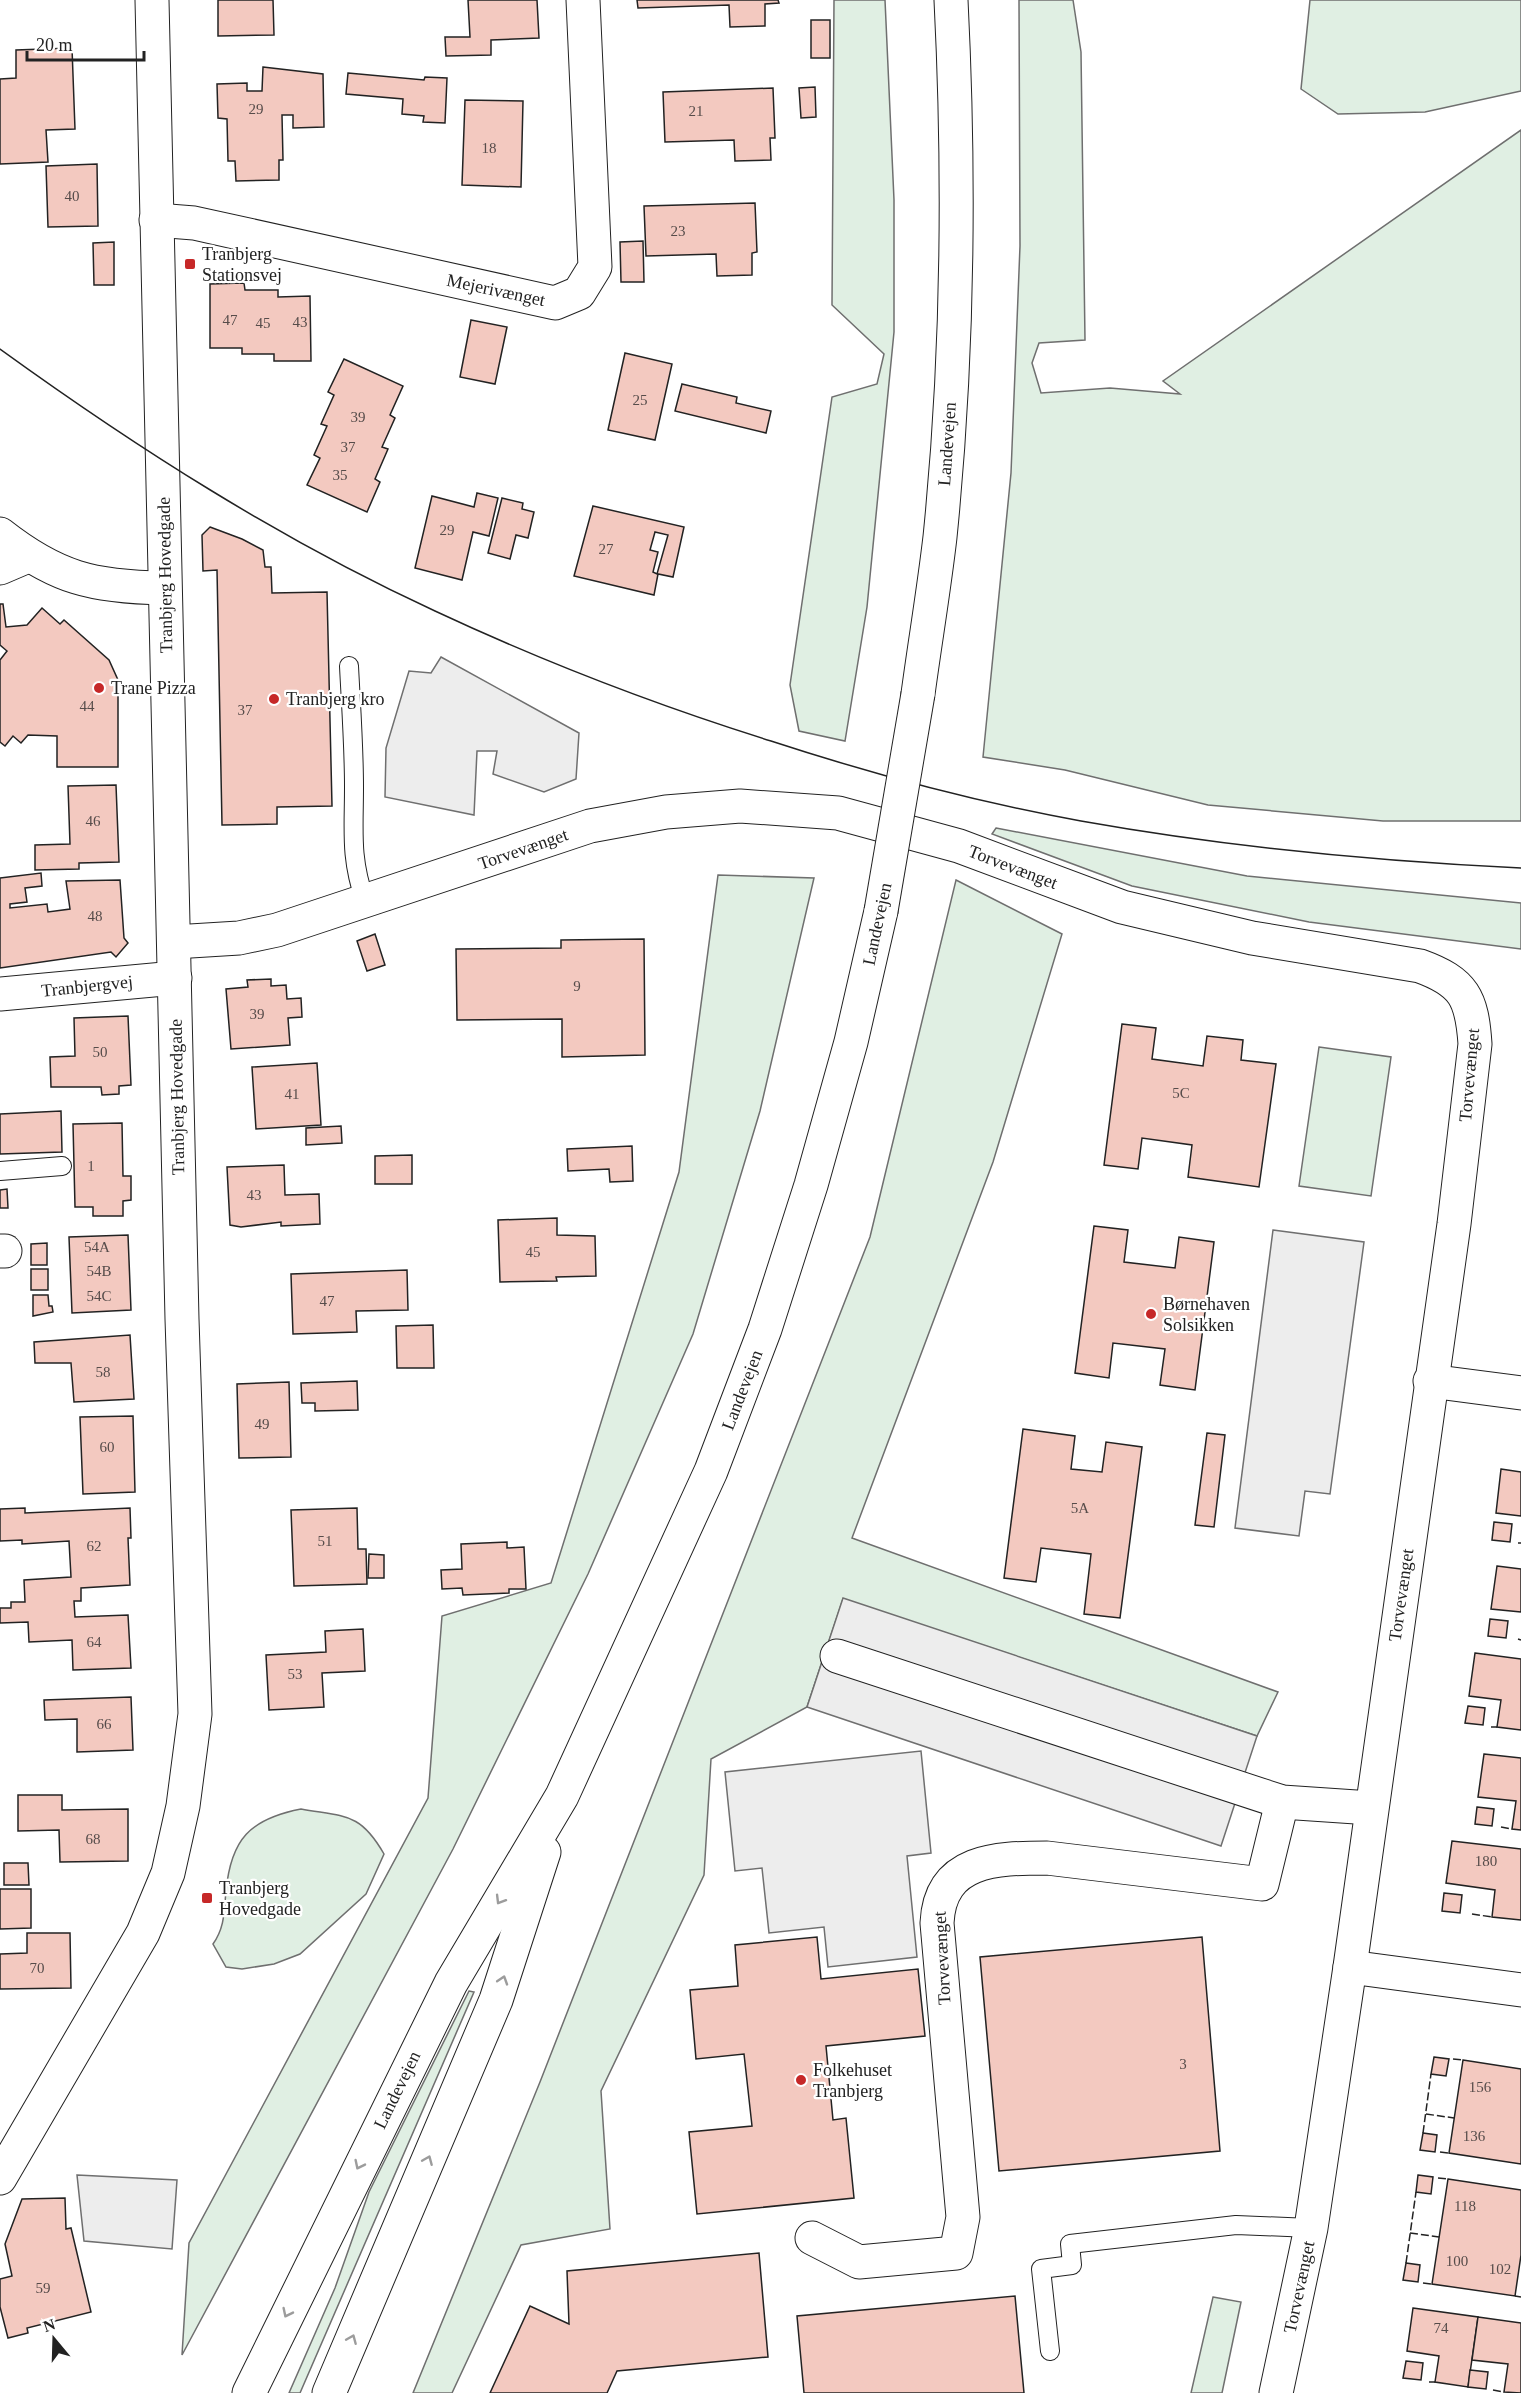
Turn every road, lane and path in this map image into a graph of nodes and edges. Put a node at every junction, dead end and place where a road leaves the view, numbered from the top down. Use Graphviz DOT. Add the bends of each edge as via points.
graph roads {
  1 [pos="152,0"];
  2 [pos="583,0"];
  3 [pos="951,0"];
  4 [pos="156,220"];
  5 [pos="0,534"];
  6 [pos="14,562"];
  7 [pos="164,588"];
  8 [pos="349,666"];
  9 [pos="365,901"];
  10 [pos="174,942"];
  11 [pos="175,978"];
  12 [pos="0,994"];
  13 [pos="62,1166"];
  14 [pos="0,1171"];
  15 [pos="1430,1381"];
  16 [pos="1521,1393"];
  17 [pos="837,1656"];
  18 [pos="562,1796"];
  19 [pos="1282,1802"];
  20 [pos="1371,1808"];
  21 [pos="1350,1967"];
  22 [pos="1521,1990"];
  23 [pos="5,2158"];
  24 [pos="1311,2228"];
  25 [pos="812,2238"];
  26 [pos="1050,2351"];
  27 [pos="249,2393"];
  28 [pos="329,2393"];
  29 [pos="1276,2393"];
  1 -- 4 [label="street, Tranbjerg Hovedgade"];
  2 -- 4 [label="street, Mejerivænget" via="595,267 579,293 555,303 194,223"];
  3 -- 18 [label="street, Landevejen, bridge" via="957,223 940,537 881,911 848,1053 765,1329 711,1471"];
  4 -- 7 [label="street, Tranbjerg Hovedgade"];
  5 -- 6 [label="street"];
  6 -- 7 [label="street" via="97,584"];
  7 -- 10 [label="street, Tranbjerg Hovedgade"];
  8 -- 9 [label="lane" via="352,845 355,872"];
  9 -- 10 [label="street, Torvevænget" via="277,930 239,938"];
  9 -- 15 [label="street, Torvevænget" via="590,826 666,812 740,806 838,813 959,846 1122,907 1252,938 1420,966 1443,974 1462,989 1473,1014 1475,1044 1454,1224"];
  10 -- 11 [label="street, Tranbjerg Hovedgade"];
  11 -- 12 [label="street, Tranbjergvej"];
  11 -- 23 [label="street, Tranbjerg Hovedgade" via="195,1714 183,1806 168,1873 143,1933 84,2038"];
  13 -- 14 [label="lane"];
  15 -- 16 [label="street"];
  15 -- 20 [label="street, Torvevænget"];
  17 -- 19 [label="street"];
  18 -- 27 [label="street, Landevejen, one-way" via="451,1983"];
  28 -- 18 [label="street, Landevejen, one-way" via="496,2000"];
  19 -- 20 [label="street"];
  19 -- 25 [label="street, Torvevænget" via="1262,1884 1047,1858 981,1863 956,1875 938,1905 937,1923 963,2217 956,2253 859,2262"];
  20 -- 21 [label="street, Torvevænget"];
  21 -- 22 [label="street"];
  21 -- 24 [label="street, Torvevænget"];
  24 -- 26 [label="lane" via="1236,2224 1070,2244 1072,2265 1041,2269"];
  24 -- 29 [label="street, Torvevænget"];
}
